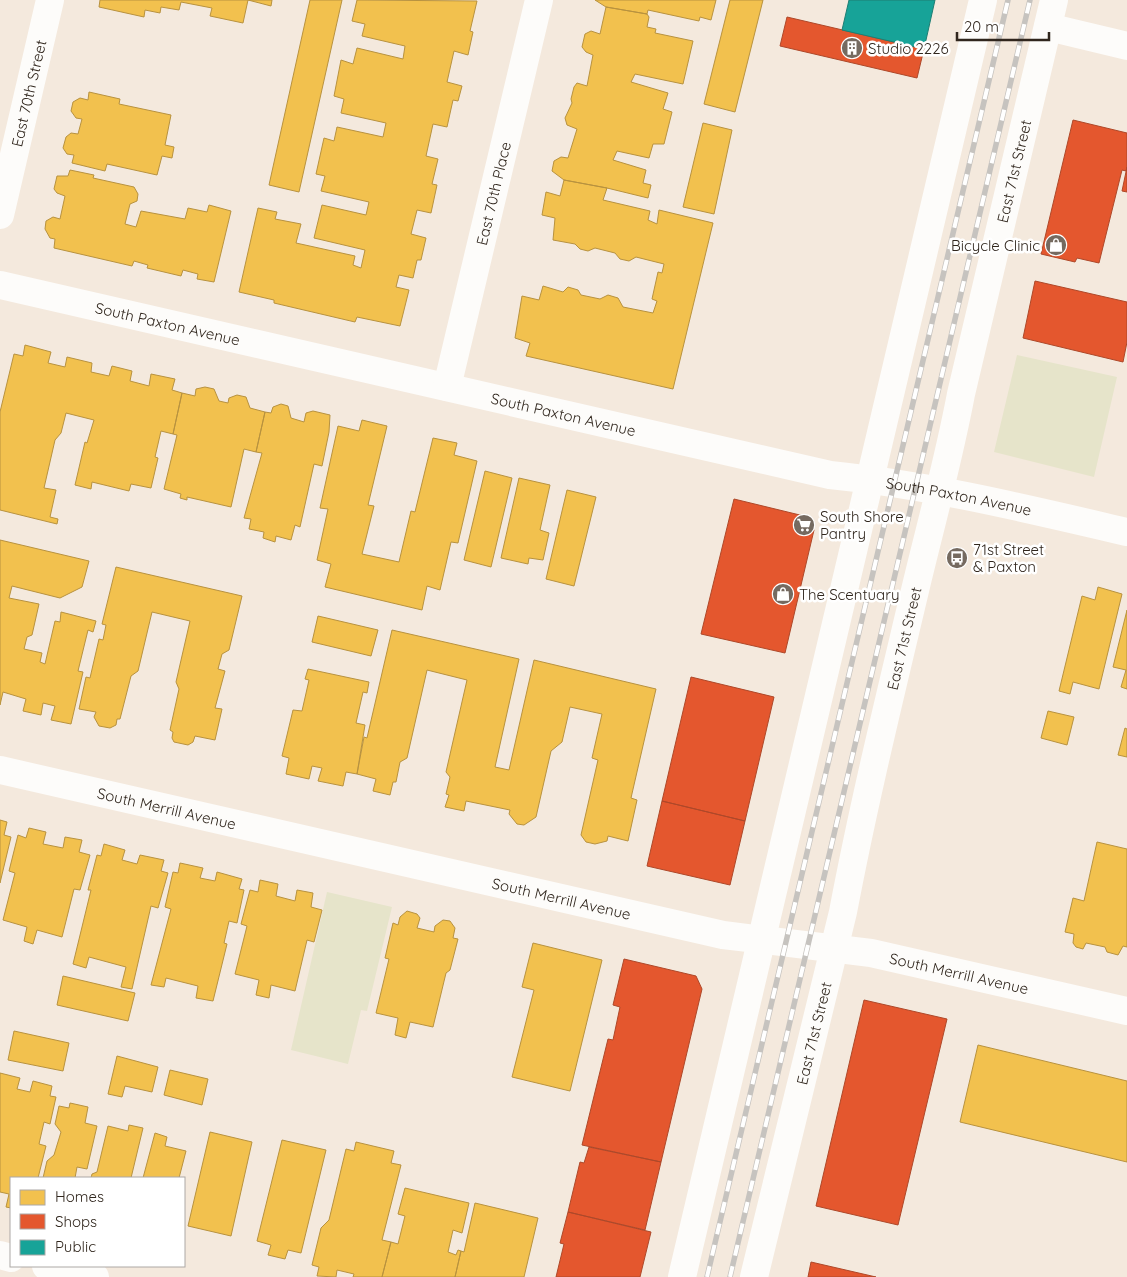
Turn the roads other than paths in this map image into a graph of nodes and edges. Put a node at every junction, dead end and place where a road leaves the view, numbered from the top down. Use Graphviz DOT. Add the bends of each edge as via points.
graph roads {
  1 [pos="50,0"];
  2 [pos="539,0"];
  3 [pos="983,0"];
  4 [pos="1054,0"];
  5 [pos="1048,27"];
  6 [pos="1127,46"];
  7 [pos="0,215"];
  8 [pos="0,285"];
  9 [pos="447,387"];
  10 [pos="871,479"];
  11 [pos="941,491"];
  12 [pos="1127,532"];
  13 [pos="0,770"];
  14 [pos="762,939"];
  15 [pos="834,948"];
  16 [pos="1127,1011"];
  17 [pos="50,1267"];
  18 [pos="95,1277"];
  19 [pos="682,1277"];
  20 [pos="754,1277"];
  1 -- 7 [label="street, East 70th Street"];
  2 -- 9 [label="street, East 70th Place"];
  3 -- 10 [label="street"];
  4 -- 5 [label="street, East 71st Street"];
  5 -- 6 [label="street"];
  5 -- 11 [label="street, East 71st Street"];
  8 -- 9 [label="street, South Paxton Avenue"];
  9 -- 10 [label="street, South Paxton Avenue" via="830,475"];
  10 -- 11 [label="street, South Paxton Avenue"];
  10 -- 14 [label="street"];
  11 -- 12 [label="street, South Paxton Avenue"];
  11 -- 15 [label="street, East 71st Street"];
  13 -- 14 [label="street, South Merrill Avenue" via="723,935"];
  14 -- 15 [label="street, South Merrill Avenue"];
  14 -- 19 [label="street"];
  15 -- 16 [label="street, South Merrill Avenue" via="871,953"];
  15 -- 20 [label="street, East 71st Street"];
  17 -- 18 [label="street"];
}
